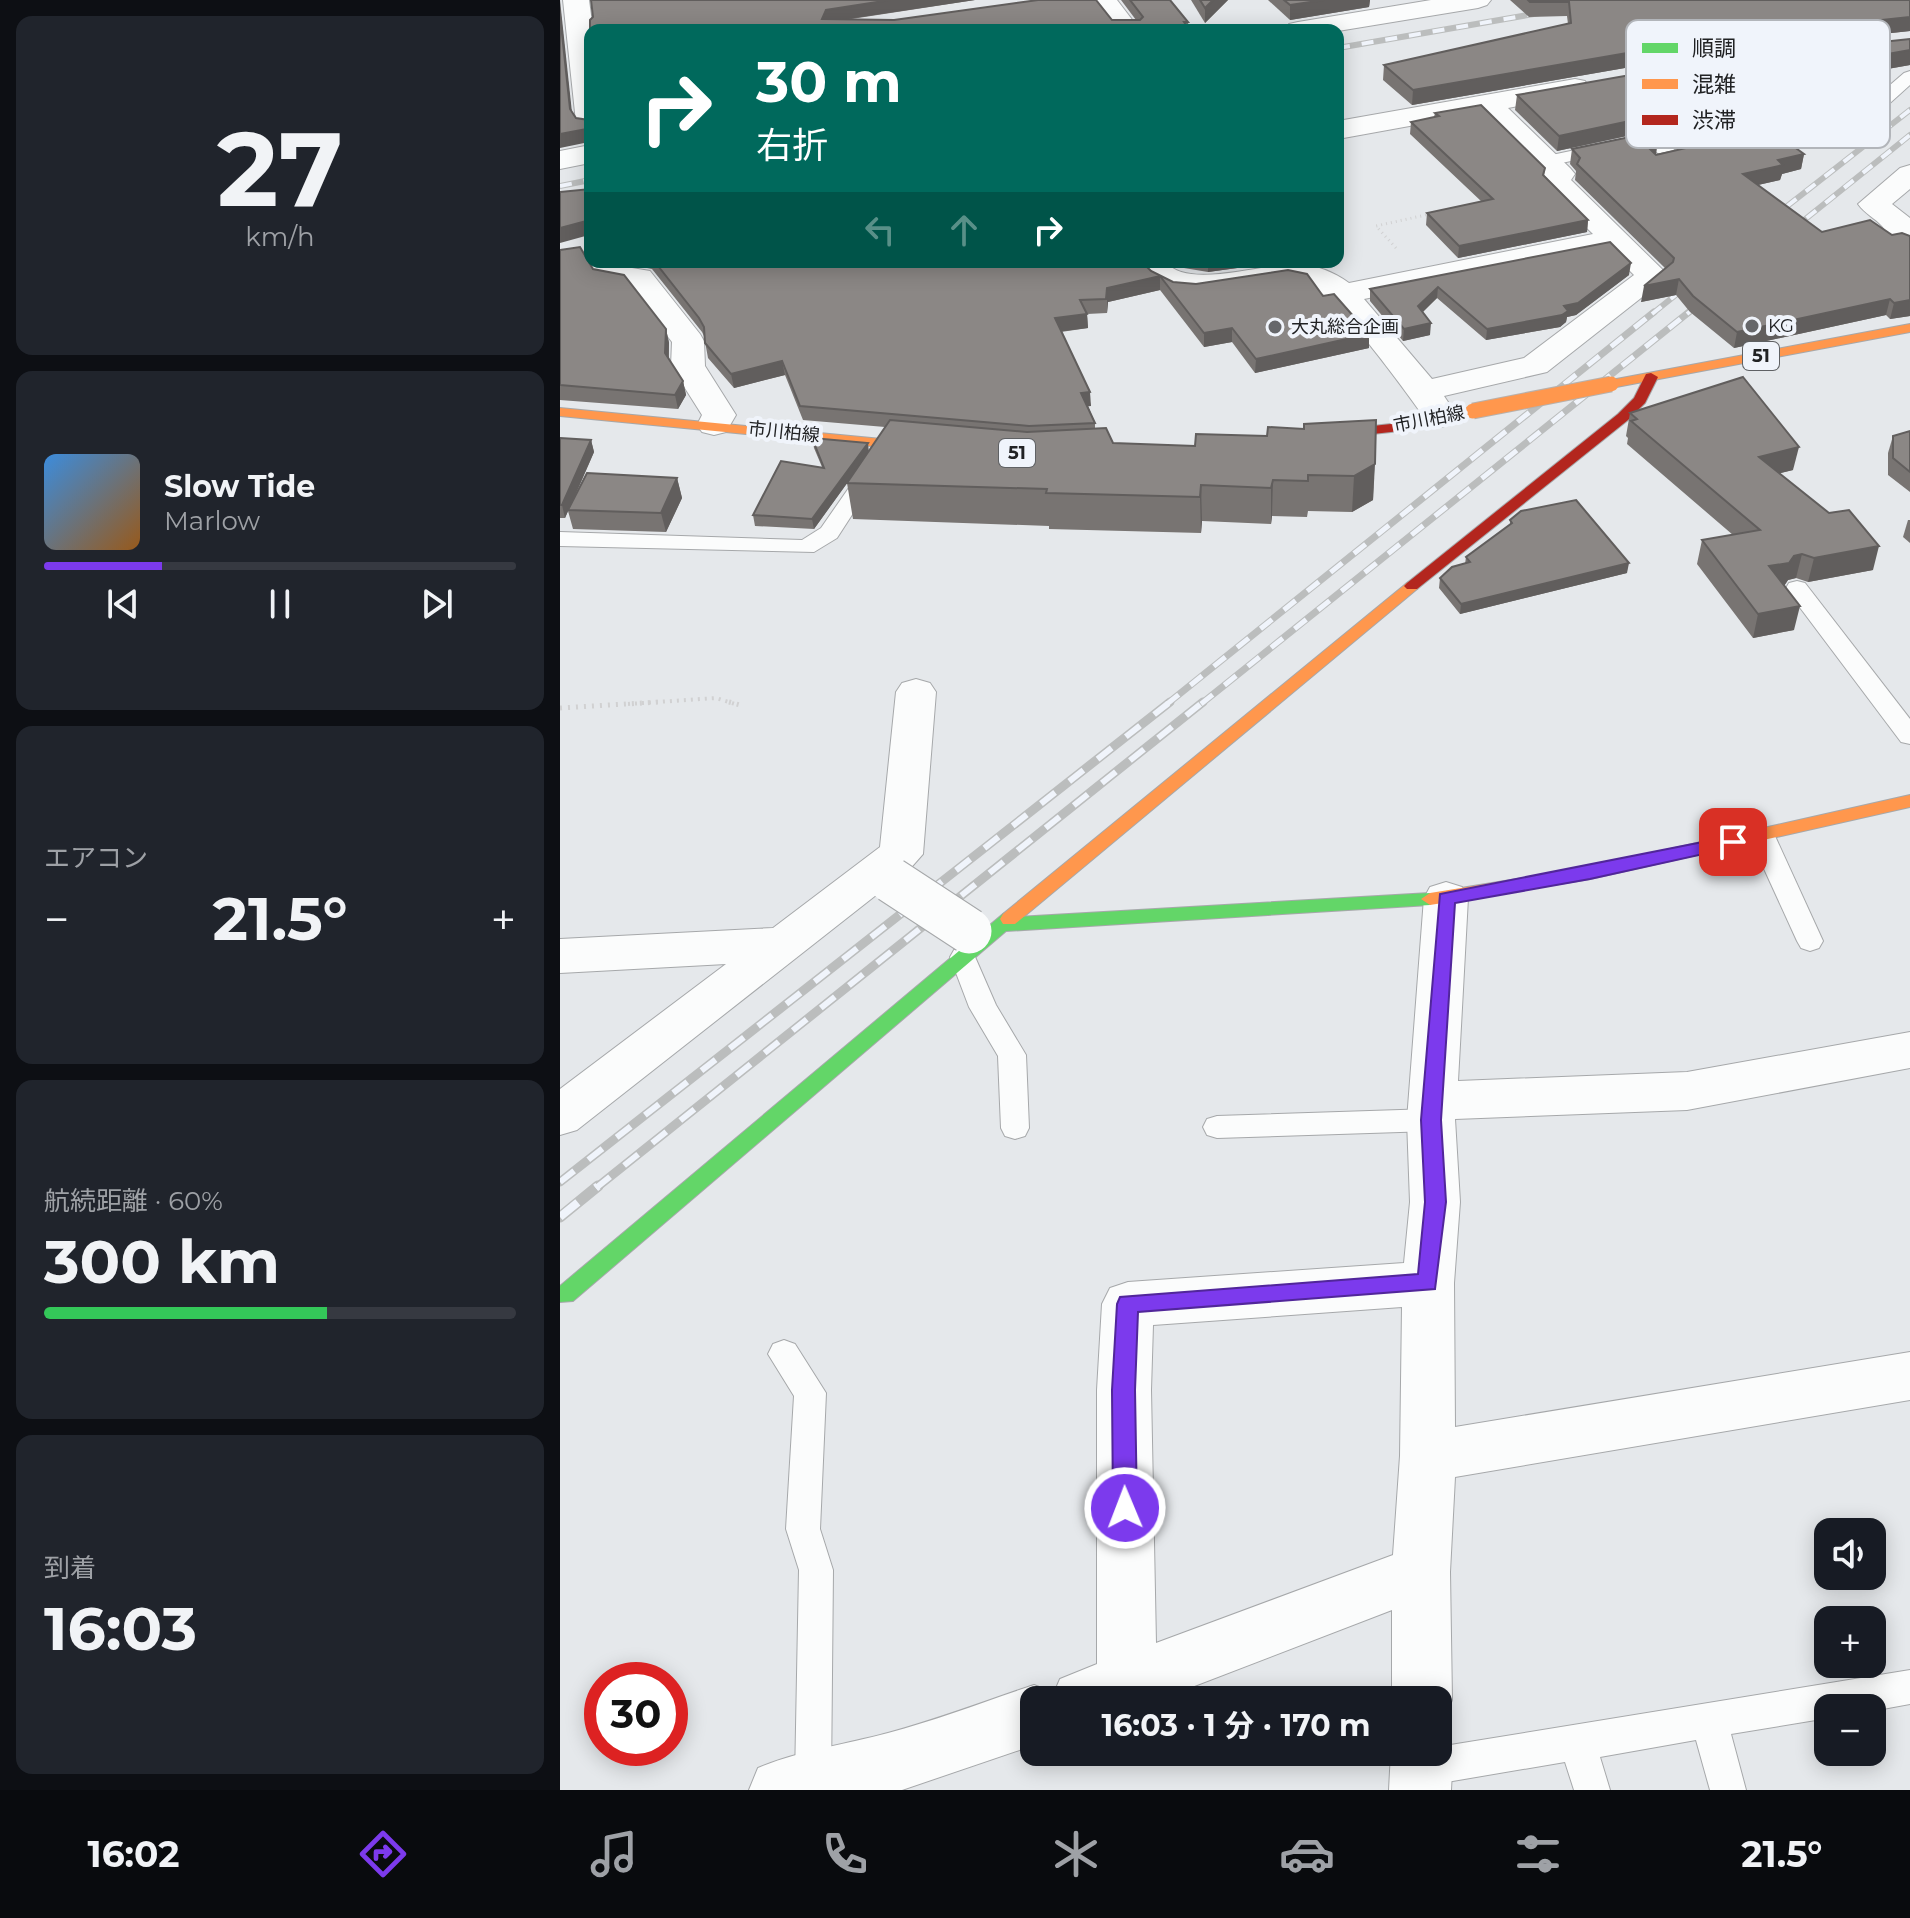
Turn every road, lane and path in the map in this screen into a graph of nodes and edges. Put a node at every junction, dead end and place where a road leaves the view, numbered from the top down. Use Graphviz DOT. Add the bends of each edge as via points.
graph roads {
  1 [pos="576,0"];
  2 [pos="1104,0"];
  3 [pos="1478,0"];
  4 [pos="1122,24"];
  5 [pos="1334,24"];
  6 [pos="578,67"];
  7 [pos="1910,76"];
  8 [pos="1606,81"];
  9 [pos="584,94"];
  10 [pos="1890,94"];
  11 [pos="1486,102"];
  12 [pos="1344,129"];
  13 [pos="1626,148"];
  14 [pos="1662,148"];
  15 [pos="584,155"];
  16 [pos="1675,159"];
  17 [pos="560,160"];
  18 [pos="1555,173"];
  19 [pos="1910,174"];
  20 [pos="1434,213"];
  21 [pos="1616,239"];
  22 [pos="1910,241"];
  23 [pos="1382,252"];
  24 [pos="604,268"];
  25 [pos="1155,268"];
  26 [pos="1343,294"];
  27 [pos="1910,328"];
  28 [pos="1651,377"];
  29 [pos="1432,404"];
  30 [pos="560,412"];
  31 [pos="714,425"];
  32 [pos="1296,438"];
  33 [pos="889,444"];
  34 [pos="948,449"];
  35 [pos="560,539"];
  36 [pos="1797,588"];
  37 [pos="916,692"];
  38 [pos="740,705"];
  39 [pos="560,708"];
  40 [pos="1910,736"];
  41 [pos="1910,801"];
  42 [pos="1762,836"];
  43 [pos="884,876"];
  44 [pos="1446,898"];
  45 [pos="979,938"];
  46 [pos="1810,941"];
  47 [pos="784,944"];
  48 [pos="560,956"];
  49 [pos="1910,1050"];
  50 [pos="1433,1111"];
  51 [pos="560,1116"];
  52 [pos="1217,1127"];
  53 [pos="1015,1128"];
  54 [pos="1428,1283"];
  55 [pos="565,1295"];
  56 [pos="784,1354"];
  57 [pos="1910,1376"];
  58 [pos="1428,1456"];
  59 [pos="1421,1572"];
  60 [pos="1104,1686"];
  61 [pos="1120,1686"];
  62 [pos="1422,1686"];
  63 [pos="1910,1687"];
  64 [pos="1020,1720"];
  65 [pos="1709,1720"];
  66 [pos="1577,1742"];
  67 [pos="1422,1770"];
  68 [pos="796,1785"];
  69 [pos="1592,1790"];
  70 [pos="1728,1790"];
  1 -- 6 [label="street"];
  2 -- 4 [label="street"];
  3 -- 5 [label="street"];
  6 -- 9 [label="street"];
  7 -- 10 [label="lane"];
  8 -- 11 [label="street"];
  11 -- 12 [label="street"];
  11 -- 18 [label="street"];
  13 -- 18 [label="lane"];
  14 -- 16 [label="lane"];
  15 -- 17 [label="street"];
  18 -- 21 [label="street"];
  19 -- 22 [label="street" via="1873,204 1901,226 1900,233"];
  20 -- 23 [label="path" via="1376,226 1397,249"];
  21 -- 26 [label="street"];
  21 -- 29 [label="street" via="1653,276 1535,365"];
  24 -- 31 [label="street" via="610,274 639,278 688,341 688,366 719,415"];
  25 -- 26 [label="street" via="1162,277 1187,284 1296,274 1325,279"];
  26 -- 29 [label="street"];
  27 -- 28 [label="street, 市川柏線 / 51"];
  28 -- 29 [label="street, 市川柏線 / 51, bridge" via="1473,411"];
  28 -- 45 [label="street" via="1640,400 1623,417"];
  29 -- 32 [label="street, 市川柏線 / 51" via="1400,427"];
  30 -- 31 [label="street, 市川柏線"];
  31 -- 33 [label="street, 市川柏線"];
  33 -- 34 [label="street, 市川柏線"];
  33 -- 35 [label="lane" via="829,533 806,547"];
  36 -- 40 [label="lane"];
  37 -- 43 [label="street" via="901,854"];
  38 -- 39 [label="path" via="716,698"];
  41 -- 42 [label="street"];
  42 -- 44 [label="street"];
  42 -- 46 [label="lane"];
  43 -- 45 [label="street, bridge"];
  43 -- 47 [label="street"];
  44 -- 45 [label="street"];
  44 -- 50 [label="street"];
  45 -- 53 [label="lane" via="983,1007 1012,1055"];
  45 -- 55 [label="street"];
  47 -- 48 [label="street"];
  47 -- 51 [label="street"];
  49 -- 50 [label="street" via="1687,1091"];
  50 -- 52 [label="lane"];
  50 -- 54 [label="street" via="1435,1202"];
  54 -- 58 [label="street"];
  54 -- 60 [label="street" via="1128,1304"];
  56 -- 68 [label="lane" via="810,1393 803,1529 816,1570"];
  57 -- 58 [label="street"];
  58 -- 59 [label="street"];
  59 -- 61 [label="street"];
  59 -- 62 [label="street"];
  63 -- 65 [label="lane"];
  64 -- 68 [label="street" via="888,1764"];
  65 -- 66 [label="lane"];
  65 -- 70 [label="lane"];
  66 -- 67 [label="lane"];
  66 -- 69 [label="lane"];
}
